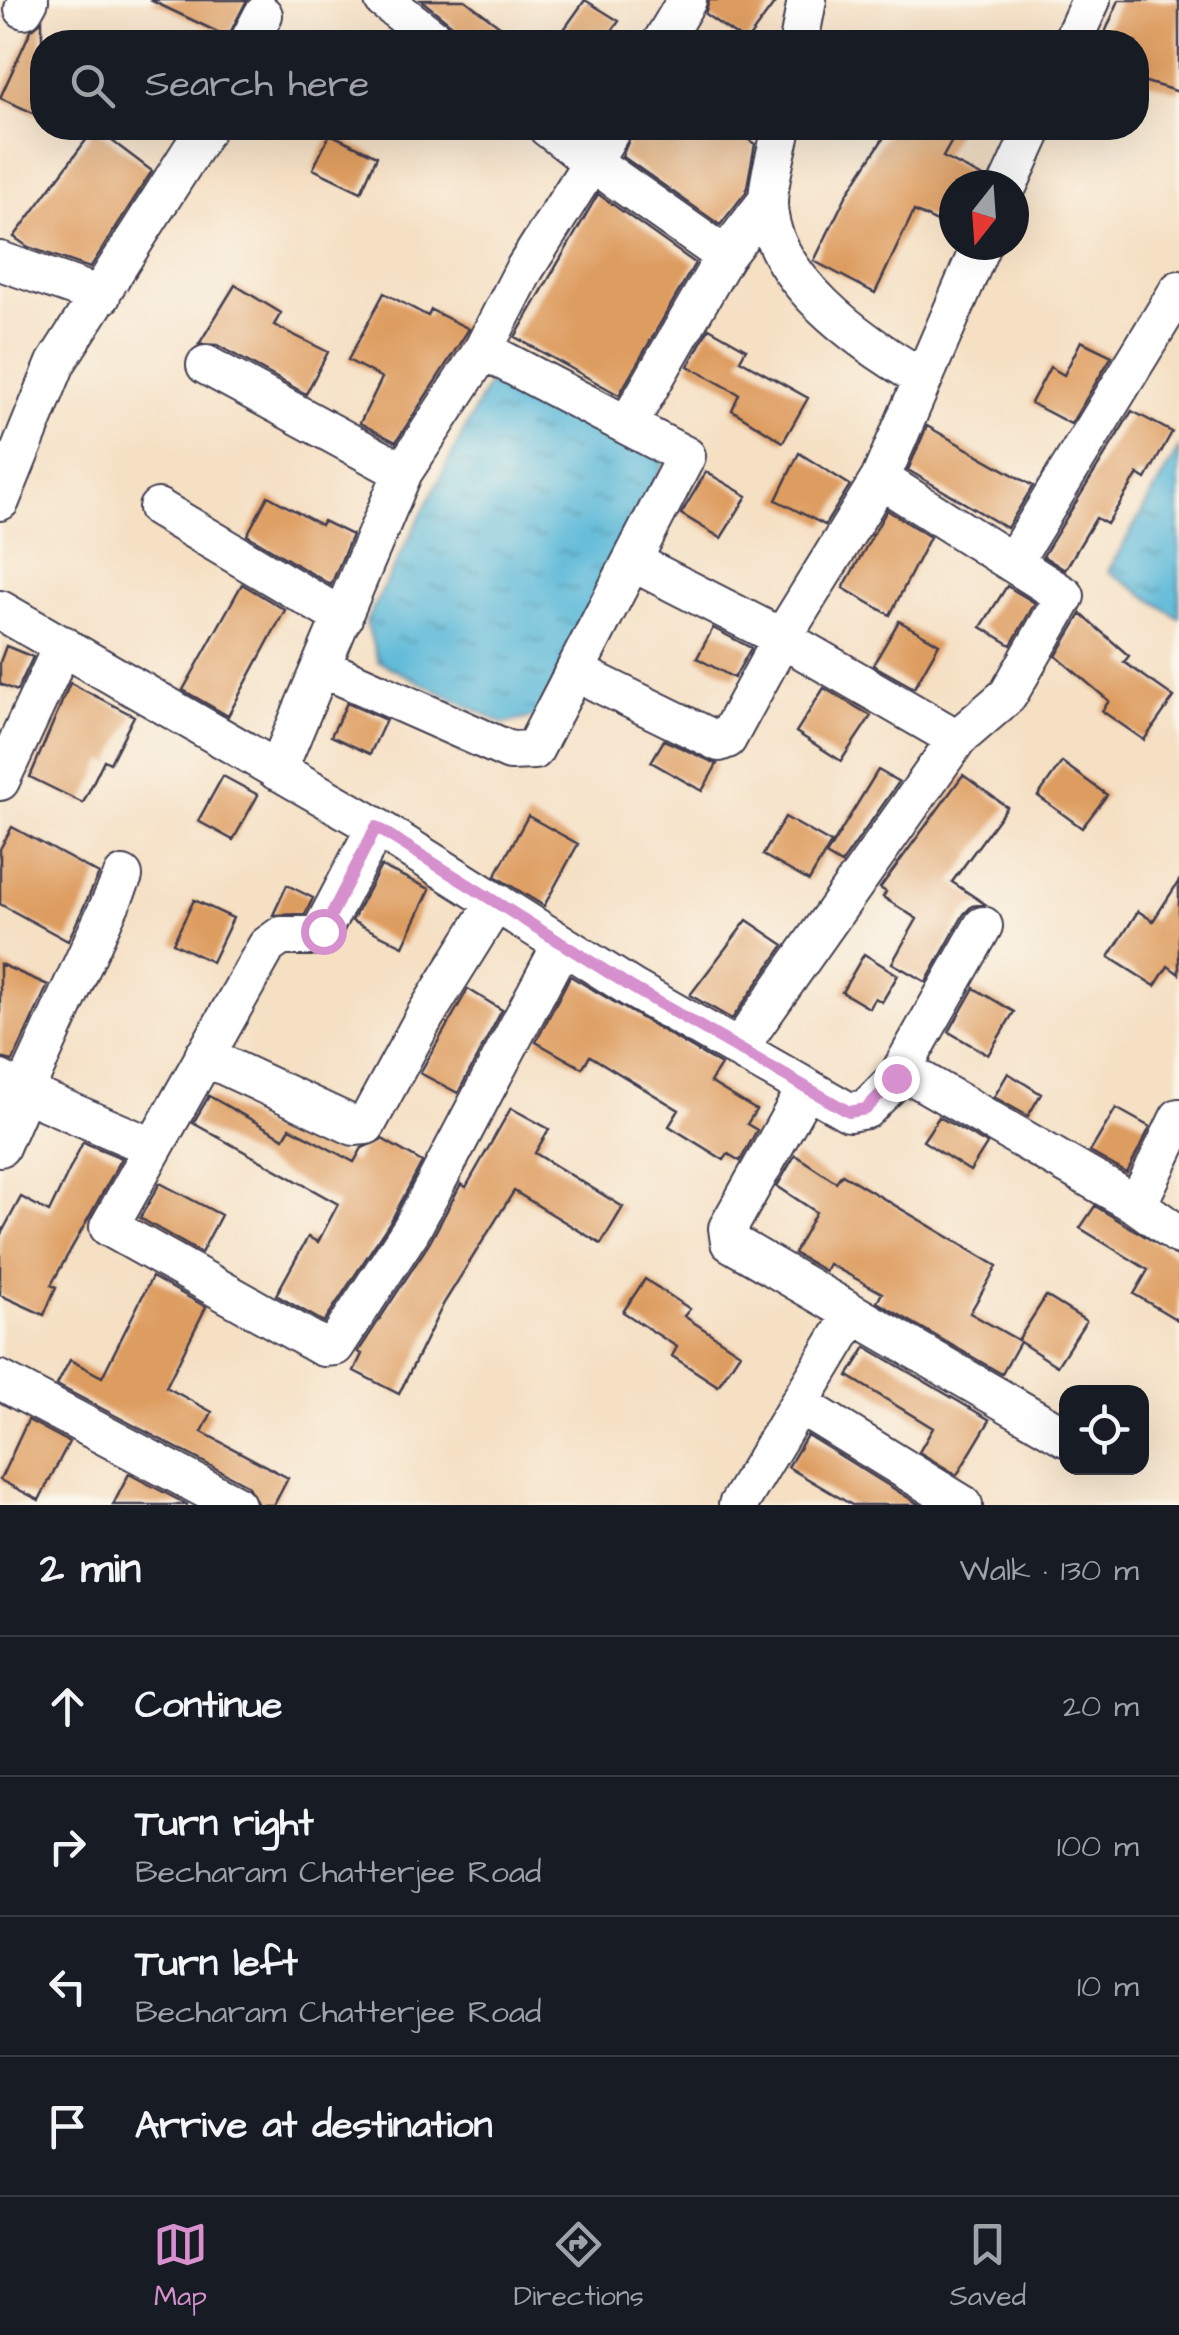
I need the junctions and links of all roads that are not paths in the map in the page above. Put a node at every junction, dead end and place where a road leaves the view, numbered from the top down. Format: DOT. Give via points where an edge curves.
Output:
graph roads {
  1 [pos="384,0"];
  2 [pos="687,0"];
  3 [pos="807,0"];
  4 [pos="1091,0"];
  5 [pos="423,30"];
  6 [pos="669,30"];
  7 [pos="801,30"];
  8 [pos="1077,30"];
  9 [pos="198,140"];
  10 [pos="564,140"];
  11 [pos="605,140"];
  12 [pos="780,140"];
  13 [pos="1029,140"];
  14 [pos="592,162"];
  15 [pos="1015,170"];
  16 [pos="768,200"];
  17 [pos="726,256"];
  18 [pos="974,260"];
  19 [pos="0,262"];
  20 [pos="1179,290"];
  21 [pos="100,296"];
  22 [pos="483,350"];
  23 [pos="206,364"];
  24 [pos="922,378"];
  25 [pos="628,424"];
  26 [pos="402,472"];
  27 [pos="880,479"];
  28 [pos="0,501"];
  29 [pos="158,508"];
  30 [pos="1014,560"];
  31 [pos="632,562"];
  32 [pos="0,610"];
  33 [pos="344,618"];
  34 [pos="782,638"];
  35 [pos="63,645"];
  36 [pos="323,668"];
  37 [pos="576,672"];
  38 [pos="957,738"];
  39 [pos="277,771"];
  40 [pos="0,782"];
  41 [pos="376,827"];
  42 [pos="123,876"];
  43 [pos="496,902"];
  44 [pos="983,926"];
  45 [pos="562,944"];
  46 [pos="738,1049"];
  47 [pos="204,1056"];
  48 [pos="896,1078"];
  49 [pos="12,1086"];
  50 [pos="806,1089"];
  51 [pos="1179,1118"];
  52 [pos="152,1147"];
  53 [pos="0,1148"];
  54 [pos="1137,1205"];
  55 [pos="1179,1235"];
  56 [pos="853,1314"];
  57 [pos="0,1380"];
  58 [pos="800,1404"];
  59 [pos="1059,1433"];
  60 [pos="236,1505"];
  61 [pos="738,1505"];
  62 [pos="963,1505"];
  1 -- 5 [label="street"];
  2 -- 6 [label="street"];
  3 -- 7 [label="street"];
  4 -- 8 [label="street"];
  9 -- 21 [label="street"];
  10 -- 14 [label="street"];
  11 -- 14 [label="street"];
  12 -- 16 [label="street"];
  13 -- 15 [label="street"];
  14 -- 17 [label="street"];
  14 -- 22 [label="street"];
  16 -- 17 [label="street"];
  16 -- 24 [label="street" via="779,256 802,285 882,355"];
  17 -- 25 [label="street"];
  18 -- 24 [label="street"];
  19 -- 21 [label="street"];
  20 -- 30 [label="street"];
  21 -- 28 [label="street" via="56,363"];
  22 -- 25 [label="street"];
  22 -- 26 [label="street"];
  23 -- 26 [label="street"];
  24 -- 27 [label="street"];
  25 -- 31 [label="street" via="686,456"];
  26 -- 33 [label="street"];
  27 -- 30 [label="street"];
  27 -- 34 [label="street"];
  29 -- 33 [label="street"];
  30 -- 38 [label="street" via="1065,596 1008,695"];
  31 -- 34 [label="street"];
  31 -- 37 [label="street"];
  32 -- 35 [label="street"];
  33 -- 36 [label="street"];
  34 -- 37 [label="street" via="723,741"];
  34 -- 38 [label="street"];
  35 -- 39 [label="street"];
  35 -- 40 [label="street"];
  36 -- 37 [label="street" via="524,752 540,744"];
  36 -- 39 [label="street"];
  38 -- 46 [label="street"];
  39 -- 41 [label="street"];
  41 -- 43 [label="street"];
  41 -- 47 [label="street" via="323,931 315,938 281,936 267,946"];
  42 -- 49 [label="street"];
  43 -- 45 [label="street"];
  43 -- 47 [label="street" via="366,1126"];
  44 -- 48 [label="street"];
  45 -- 46 [label="street"];
  45 -- 52 [label="street" via="411,1230 335,1346 323,1347 109,1228"];
  46 -- 50 [label="street"];
  47 -- 52 [label="street"];
  48 -- 50 [label="street" via="860,1112"];
  48 -- 54 [label="street" via="915,1076"];
  49 -- 52 [label="street"];
  49 -- 53 [label="street"];
  50 -- 56 [label="street" via="727,1235 735,1247"];
  51 -- 54 [label="street"];
  54 -- 55 [label="street"];
  56 -- 58 [label="street"];
  56 -- 59 [label="street"];
  57 -- 60 [label="street"];
  58 -- 61 [label="street"];
  58 -- 62 [label="street"];
}
